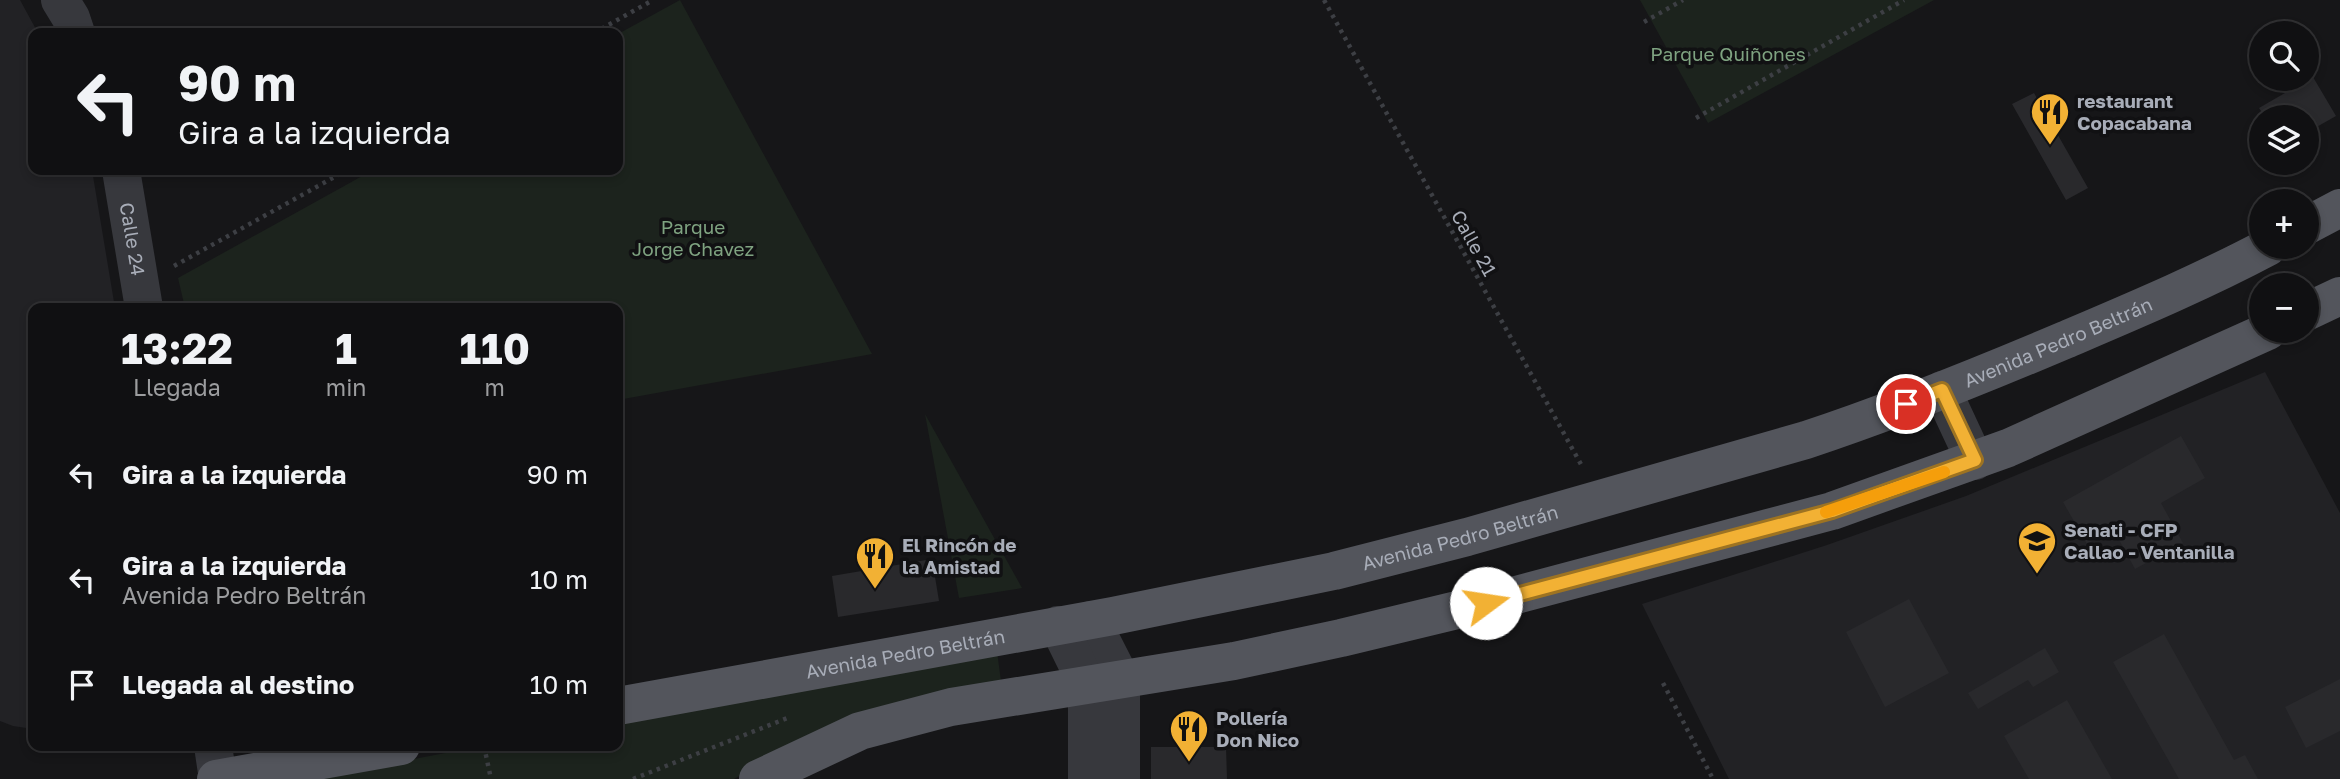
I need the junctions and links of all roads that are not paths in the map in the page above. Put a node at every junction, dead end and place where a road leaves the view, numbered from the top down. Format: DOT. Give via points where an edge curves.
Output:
graph roads {
  1 [pos="60,0"];
  2 [pos="74,28"];
  3 [pos="122,175"];
  4 [pos="2340,208"];
  5 [pos="2319,219"];
  6 [pos="2249,257"];
  7 [pos="142,296"];
  8 [pos="2340,296"];
  9 [pos="2319,306"];
  10 [pos="2249,340"];
  11 [pos="1942,390"];
  12 [pos="1975,460"];
  13 [pos="1074,622"];
  14 [pos="1104,682"];
  15 [pos="623,705"];
  16 [pos="214,751"];
  17 [pos="373,751"];
  18 [pos="217,779"];
  19 [pos="758,779"];
  20 [pos="1087,779"];
  21 [pos="1121,779"];
  1 -- 2 [label="street"];
  3 -- 7 [label="street, Calle 24"];
  4 -- 5 [label="main road"];
  6 -- 11 [label="main road, Avenida Pedro Beltrán"];
  8 -- 9 [label="main road"];
  10 -- 12 [label="main road"];
  11 -- 12 [label="street"];
  11 -- 13 [label="main road, Avenida Pedro Beltrán" via="1806,440 1467,537 1334,571"];
  12 -- 14 [label="main road" via="1832,511 1486,603 1234,661"];
  13 -- 14 [label="street"];
  13 -- 15 [label="main road, Avenida Pedro Beltrán"];
  14 -- 19 [label="main road" via="951,707 860,731"];
  14 -- 20 [label="street"];
  14 -- 21 [label="street"];
  16 -- 18 [label="street"];
  17 -- 18 [label="main road"];
}
